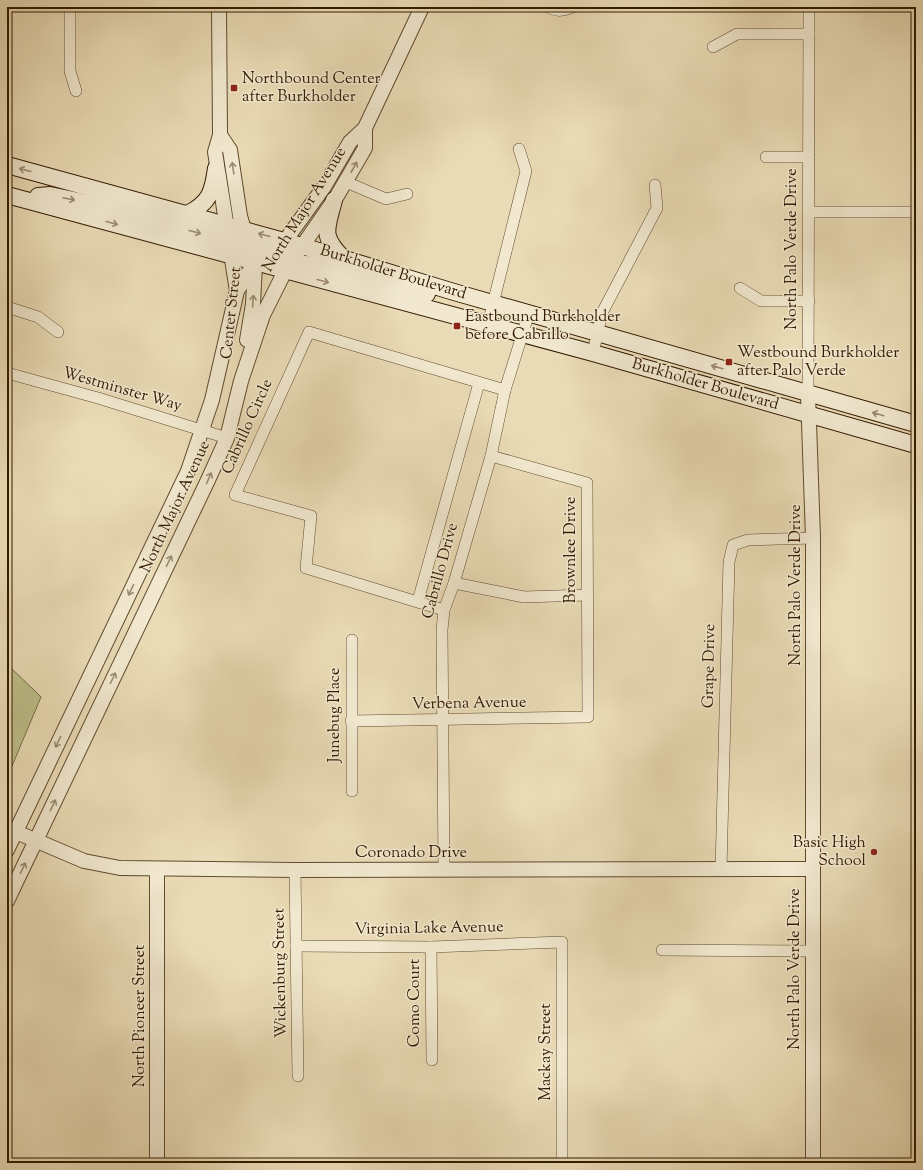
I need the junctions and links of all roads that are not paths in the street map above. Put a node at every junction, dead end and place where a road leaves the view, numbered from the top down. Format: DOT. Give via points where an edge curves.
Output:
graph roads {
  1 [pos="70,7"];
  2 [pos="219,7"];
  3 [pos="422,7"];
  4 [pos="548,7"];
  5 [pos="573,7"];
  6 [pos="809,7"];
  7 [pos="809,34"];
  8 [pos="713,46"];
  9 [pos="76,90"];
  10 [pos="365,128"];
  11 [pos="220,135"];
  12 [pos="519,149"];
  13 [pos="766,157"];
  14 [pos="809,157"];
  15 [pos="7,165"];
  16 [pos="216,168"];
  17 [pos="346,182"];
  18 [pos="655,184"];
  19 [pos="408,194"];
  20 [pos="12,196"];
  21 [pos="334,200"];
  22 [pos="809,212"];
  23 [pos="916,212"];
  24 [pos="187,214"];
  25 [pos="226,232"];
  26 [pos="246,237"];
  27 [pos="279,245"];
  28 [pos="302,246"];
  29 [pos="232,257"];
  30 [pos="343,258"];
  31 [pos="255,262"];
  32 [pos="288,267"];
  33 [pos="740,288"];
  34 [pos="237,291"];
  35 [pos="454,292"];
  36 [pos="809,301"];
  37 [pos="494,303"];
  38 [pos="7,307"];
  39 [pos="529,313"];
  40 [pos="488,324"];
  41 [pos="58,332"];
  42 [pos="598,332"];
  43 [pos="524,334"];
  44 [pos="593,353"];
  45 [pos="7,373"];
  46 [pos="241,381"];
  47 [pos="479,383"];
  48 [pos="506,390"];
  49 [pos="808,394"];
  50 [pos="810,415"];
  51 [pos="916,424"];
  52 [pos="203,430"];
  53 [pos="226,438"];
  54 [pos="916,446"];
  55 [pos="490,456"];
  56 [pos="813,538"];
  57 [pos="454,584"];
  58 [pos="587,595"];
  59 [pos="418,601"];
  60 [pos="444,610"];
  61 [pos="352,640"];
  62 [pos="75,706"];
  63 [pos="588,717"];
  64 [pos="93,719"];
  65 [pos="351,721"];
  66 [pos="442,721"];
  67 [pos="352,791"];
  68 [pos="16,832"];
  69 [pos="36,841"];
  70 [pos="7,850"];
  71 [pos="157,869"];
  72 [pos="721,869"];
  73 [pos="812,869"];
  74 [pos="295,870"];
  75 [pos="444,870"];
  76 [pos="7,901"];
  77 [pos="562,942"];
  78 [pos="296,946"];
  79 [pos="431,947"];
  80 [pos="662,950"];
  81 [pos="812,951"];
  82 [pos="432,1060"];
  83 [pos="298,1076"];
  84 [pos="157,1163"];
  85 [pos="562,1163"];
  86 [pos="813,1163"];
  1 -- 9 [label="street" via="70,71"];
  2 -- 11 [label="street, Center Street"];
  3 -- 10 [label="street, North Major Avenue"];
  4 -- 5 [label="street" via="563,11"];
  6 -- 7 [label="street, North Palo Verde Drive"];
  7 -- 8 [label="street" via="737,34"];
  7 -- 14 [label="street, North Palo Verde Drive"];
  17 -- 10 [label="street, North Major Avenue, one-way" via="365,148"];
  10 -- 27 [label="street, North Major Avenue" via="350,142 324,187"];
  11 -- 16 [label="street, Center Street" via="214,152"];
  26 -- 11 [label="street, Center Street, one-way" via="240,216 230,150"];
  12 -- 37 [label="street" via="526,171"];
  13 -- 14 [label="street"];
  14 -- 22 [label="street, North Palo Verde Drive"];
  24 -- 15 [label="main road, one-way"];
  16 -- 24 [label="main road" via="214,187 208,198 198,209"];
  16 -- 25 [label="street, Center Street"];
  17 -- 19 [label="street" via="386,200"];
  17 -- 21 [label="street, North Major Avenue"];
  18 -- 42 [label="street" via="657,208 602,313"];
  20 -- 25 [label="main road, one-way" via="50,195"];
  20 -- 29 [label="main road, one-way"];
  21 -- 28 [label="street, North Major Avenue"];
  21 -- 30 [label="main road" via="327,235 330,245"];
  22 -- 23 [label="street"];
  22 -- 36 [label="street, North Palo Verde Drive"];
  24 -- 25 [label="main road"];
  25 -- 26 [label="main road"];
  25 -- 29 [label="street, Center Street"];
  26 -- 27 [label="main road"];
  26 -- 31 [label="street, Center Street"];
  27 -- 28 [label="main road"];
  27 -- 31 [label="street, North Major Avenue"];
  28 -- 30 [label="main road, Burkholder Boulevard"];
  28 -- 32 [label="street, North Major Avenue"];
  29 -- 31 [label="main road"];
  29 -- 34 [label="street, Center Street"];
  30 -- 35 [label="main road, Burkholder Boulevard"];
  31 -- 32 [label="main road"];
  31 -- 34 [label="street, North Major Avenue"];
  46 -- 31 [label="street, Center Street, one-way" via="253,304"];
  32 -- 35 [label="main road" via="320,265 424,294"];
  32 -- 40 [label="main road, Burkholder Boulevard, one-way"];
  32 -- 46 [label="street, North Major Avenue" via="263,315"];
  33 -- 36 [label="street" via="761,301"];
  34 -- 52 [label="street, North Major Avenue"];
  35 -- 37 [label="main road, Burkholder Boulevard"];
  36 -- 49 [label="street, North Palo Verde Drive"];
  37 -- 39 [label="main road, Burkholder Boulevard"];
  37 -- 40 [label="street"];
  38 -- 41 [label="street" via="38,317"];
  39 -- 42 [label="main road, Burkholder Boulevard"];
  39 -- 43 [label="street, Cabrillo Drive"];
  40 -- 43 [label="main road, Burkholder Boulevard"];
  42 -- 44 [label="street"];
  49 -- 42 [label="main road, Burkholder Boulevard, one-way"];
  43 -- 44 [label="main road, Burkholder Boulevard"];
  43 -- 48 [label="street, Cabrillo Drive"];
  44 -- 50 [label="main road, Burkholder Boulevard"];
  45 -- 52 [label="street, Westminster Way"];
  46 -- 53 [label="street, North Major Avenue"];
  47 -- 48 [label="street, Cabrillo Circle"];
  47 -- 59 [label="street"];
  47 -- 59 [label="street, Cabrillo Circle" via="309,332 235,495 311,516 306,568"];
  48 -- 55 [label="street, Cabrillo Drive"];
  49 -- 50 [label="street, North Palo Verde Drive"];
  51 -- 49 [label="main road, Burkholder Boulevard, one-way"];
  50 -- 54 [label="main road, Burkholder Boulevard"];
  50 -- 56 [label="street, North Palo Verde Drive"];
  52 -- 53 [label="street, Westminster Way"];
  52 -- 62 [label="street, North Major Avenue, one-way" via="188,471"];
  64 -- 53 [label="street, North Major Avenue, one-way"];
  55 -- 57 [label="street, Cabrillo Drive"];
  55 -- 58 [label="street, Brownlee Drive" via="587,483"];
  56 -- 72 [label="street, Grape Drive" via="748,540 734,545 730,557"];
  56 -- 73 [label="street, North Palo Verde Drive"];
  57 -- 58 [label="street" via="524,597"];
  57 -- 60 [label="street, Cabrillo Drive"];
  58 -- 63 [label="street, Brownlee Drive"];
  59 -- 60 [label="street, Cabrillo Circle"];
  60 -- 66 [label="street, Cabrillo Drive"];
  61 -- 65 [label="street, Junebug Place"];
  62 -- 64 [label="street"];
  62 -- 68 [label="street, North Major Avenue, one-way"];
  63 -- 66 [label="street, Verbena Avenue"];
  69 -- 64 [label="street, North Major Avenue, one-way"];
  65 -- 66 [label="street, Verbena Avenue"];
  65 -- 67 [label="street, Junebug Place"];
  66 -- 75 [label="street, Cabrillo Drive"];
  68 -- 69 [label="street, Coronado Drive"];
  68 -- 70 [label="street, North Major Avenue"];
  69 -- 71 [label="street, Coronado Drive" via="84,861 120,868"];
  76 -- 69 [label="street, North Major Avenue, one-way"];
  71 -- 74 [label="street, Coronado Drive"];
  71 -- 84 [label="street, North Pioneer Street"];
  72 -- 73 [label="street, Coronado Drive"];
  72 -- 75 [label="street, Coronado Drive"];
  73 -- 81 [label="street, North Palo Verde Drive"];
  74 -- 75 [label="street, Coronado Drive"];
  74 -- 78 [label="street, Wickenburg Street"];
  77 -- 79 [label="street, Virginia Lake Avenue"];
  77 -- 85 [label="street, Mackay Street"];
  78 -- 79 [label="street, Virginia Lake Avenue"];
  78 -- 83 [label="street, Wickenburg Street"];
  79 -- 82 [label="street, Como Court"];
  80 -- 81 [label="street"];
  81 -- 86 [label="street, North Palo Verde Drive"];
}
